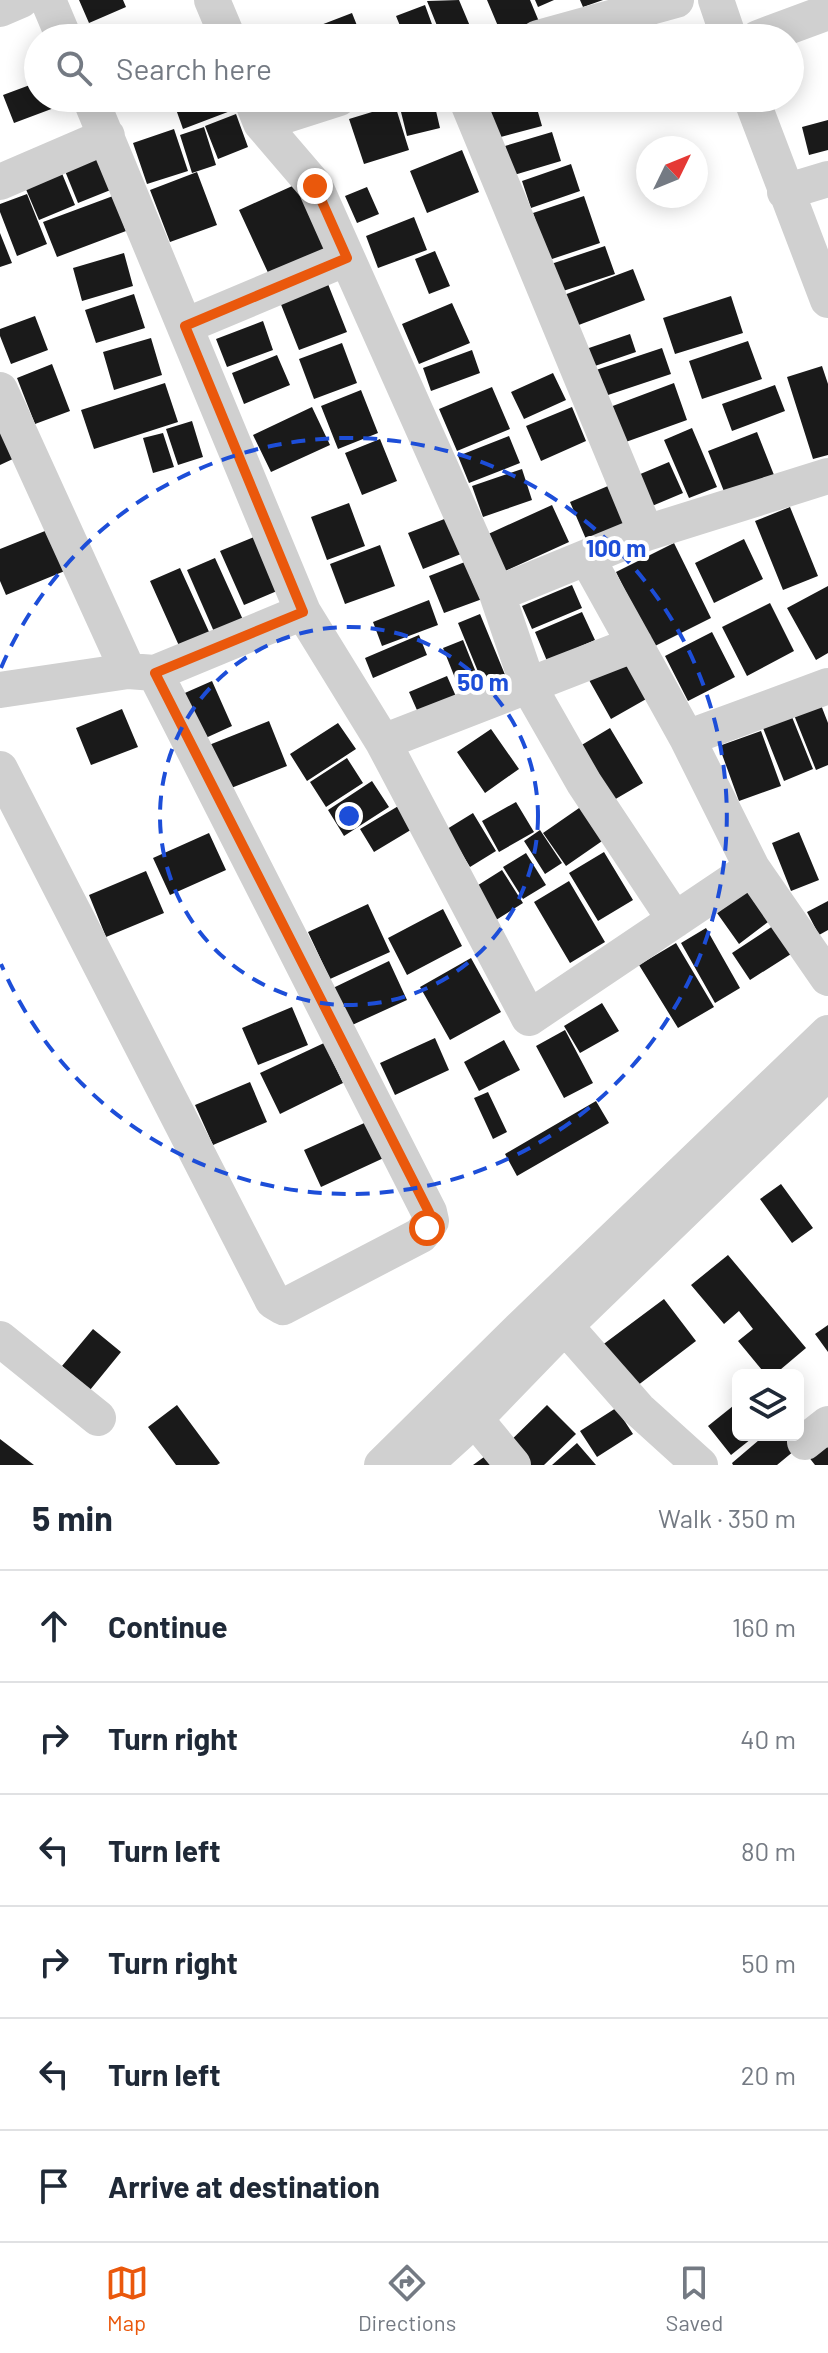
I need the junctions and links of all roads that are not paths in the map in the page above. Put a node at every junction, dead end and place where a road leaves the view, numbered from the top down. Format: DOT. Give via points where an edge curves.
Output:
graph roads {
  1 [pos="21,0"];
  2 [pos="48,0"];
  3 [pos="212,0"];
  4 [pos="676,0"];
  5 [pos="716,0"];
  6 [pos="0,9"];
  7 [pos="828,12"];
  8 [pos="58,24"];
  9 [pos="222,24"];
  10 [pos="589,24"];
  11 [pos="724,24"];
  12 [pos="796,24"];
  13 [pos="96,112"];
  14 [pos="258,112"];
  15 [pos="472,112"];
  16 [pos="756,112"];
  17 [pos="107,136"];
  18 [pos="828,179"];
  19 [pos="0,182"];
  20 [pos="785,192"];
  21 [pos="347,258"];
  22 [pos="828,300"];
  23 [pos="185,326"];
  24 [pos="0,390"];
  25 [pos="828,476"];
  26 [pos="646,533"];
  27 [pos="587,558"];
  28 [pos="497,594"];
  29 [pos="303,612"];
  30 [pos="635,644"];
  31 [pos="141,672"];
  32 [pos="528,685"];
  33 [pos="828,686"];
  34 [pos="0,690"];
  35 [pos="687,738"];
  36 [pos="383,742"];
  37 [pos="0,769"];
  38 [pos="752,868"];
  39 [pos="675,920"];
  40 [pos="828,978"];
  41 [pos="828,1033"];
  42 [pos="828,1072"];
  43 [pos="565,1326"];
  44 [pos="0,1339"];
  45 [pos="98,1418"];
  46 [pos="475,1419"];
  47 [pos="382,1465"];
  48 [pos="424,1465"];
  49 [pos="513,1465"];
  50 [pos="700,1465"];
  1 -- 6 [label="street"];
  2 -- 8 [label="street"];
  3 -- 9 [label="street"];
  4 -- 10 [label="street"];
  5 -- 11 [label="street"];
  7 -- 12 [label="street"];
  13 -- 17 [label="street"];
  14 -- 21 [label="street" via="315,186"];
  15 -- 26 [label="street"];
  16 -- 20 [label="street"];
  17 -- 19 [label="street"];
  17 -- 23 [label="street"];
  18 -- 20 [label="street"];
  20 -- 22 [label="street"];
  21 -- 23 [label="street"];
  21 -- 28 [label="street"];
  23 -- 29 [label="street"];
  24 -- 31 [label="street"];
  25 -- 26 [label="street"];
  26 -- 27 [label="street"];
  27 -- 28 [label="street"];
  27 -- 30 [label="street"];
  28 -- 32 [label="street"];
  29 -- 31 [label="street"];
  29 -- 36 [label="street"];
  30 -- 32 [label="street"];
  30 -- 35 [label="street"];
  31 -- 34 [label="street"];
  31 -- 37 [label="street" via="429,1212 431,1221 421,1235 283,1307 273,1301"];
  32 -- 36 [label="street"];
  32 -- 39 [label="street" via="584,783"];
  33 -- 35 [label="street"];
  35 -- 38 [label="street"];
  36 -- 39 [label="street" via="529,1018"];
  38 -- 39 [label="street"];
  38 -- 40 [label="street"];
  41 -- 47 [label="street"];
  42 -- 43 [label="street"];
  43 -- 46 [label="street"];
  43 -- 50 [label="street" via="638,1409"];
  44 -- 45 [label="street"];
  46 -- 48 [label="street"];
  46 -- 49 [label="street"];
}
